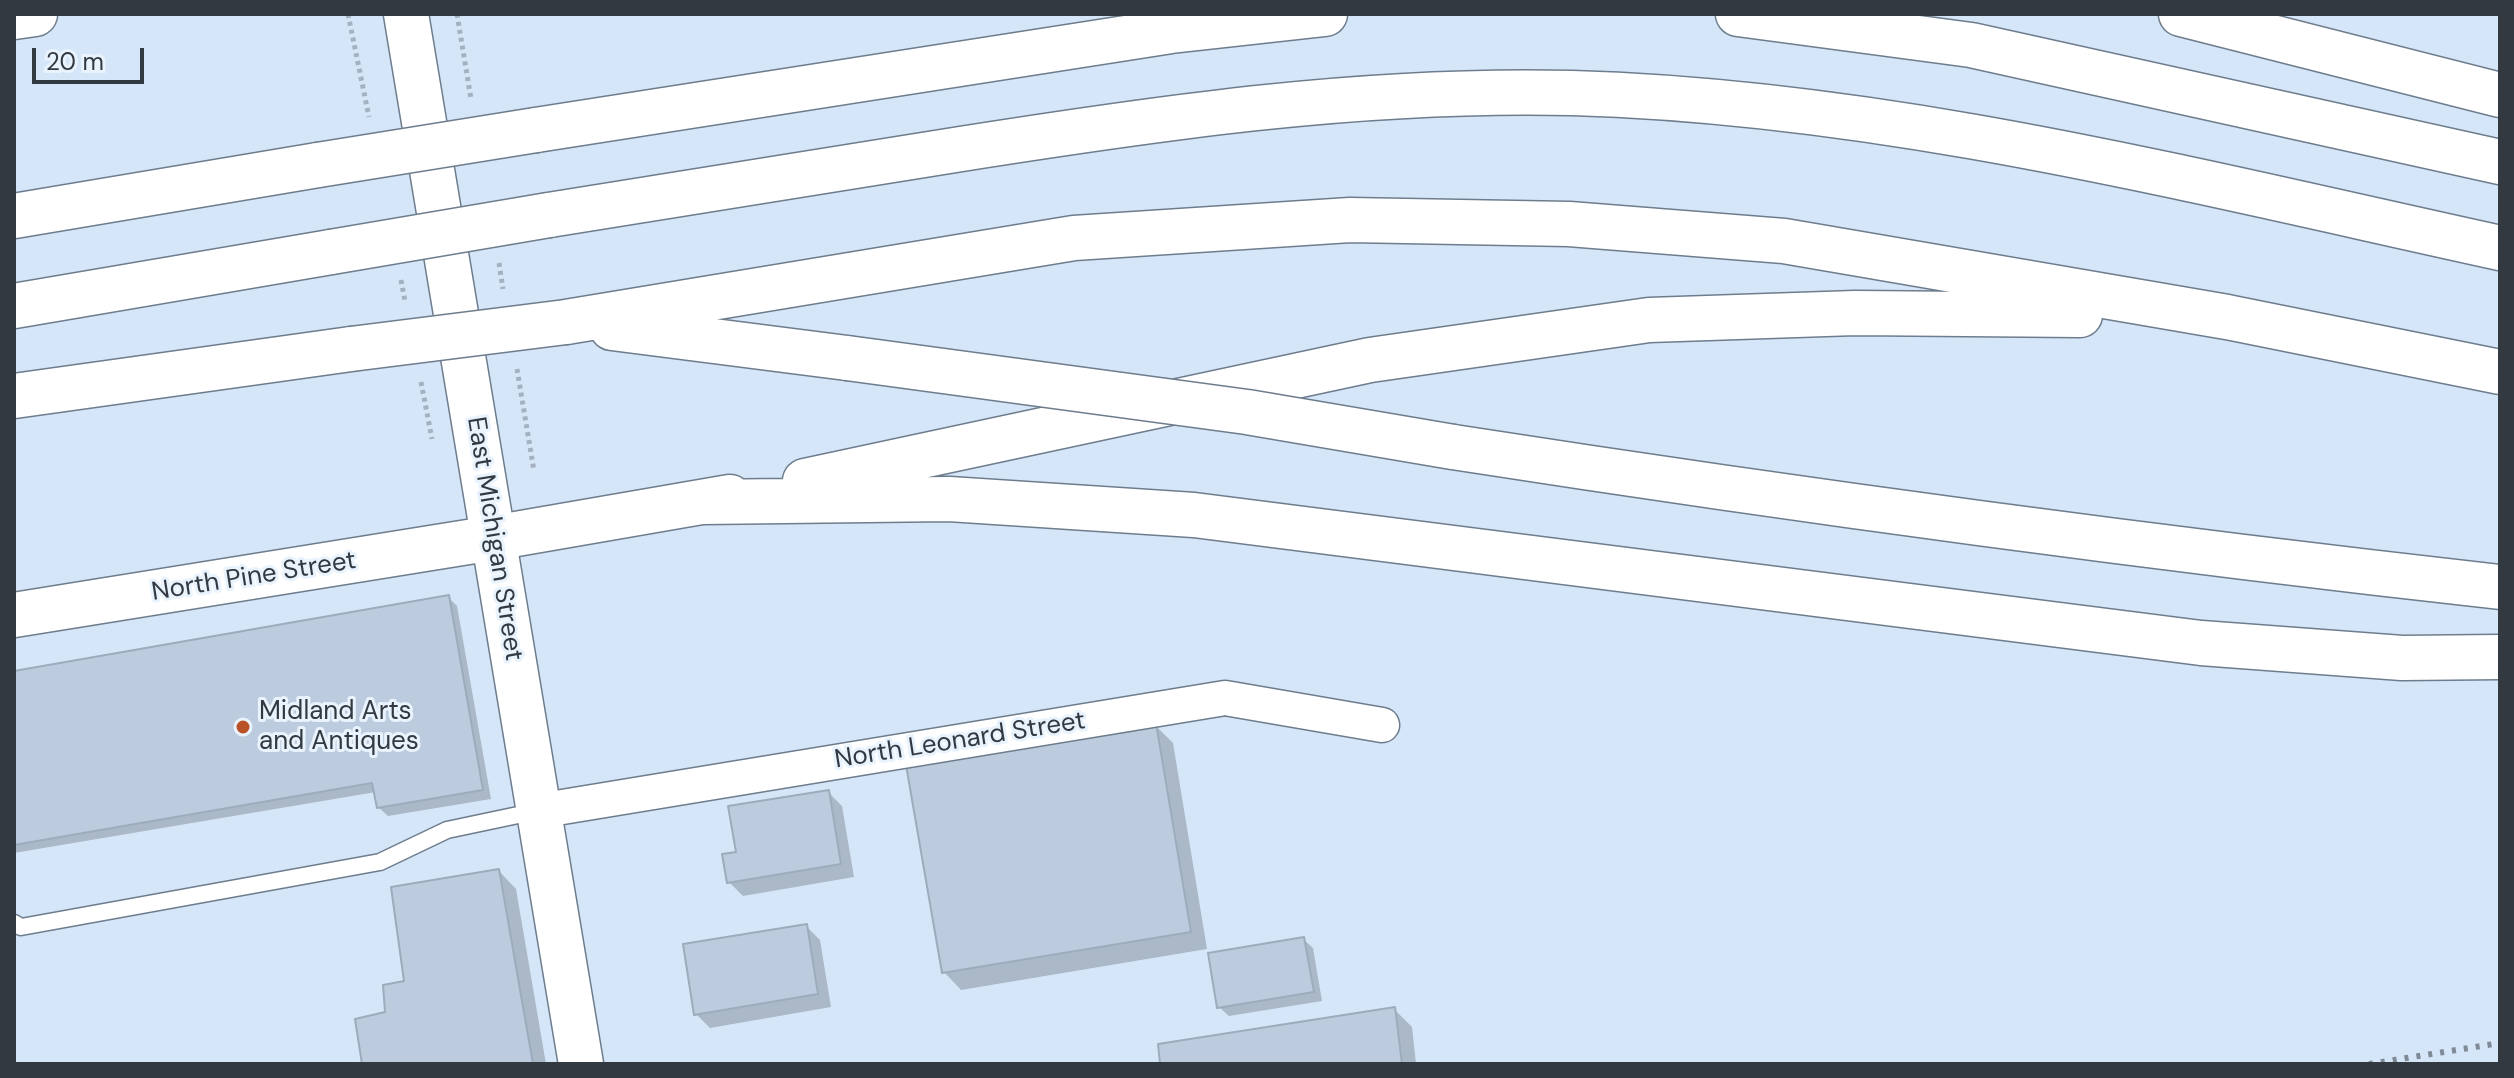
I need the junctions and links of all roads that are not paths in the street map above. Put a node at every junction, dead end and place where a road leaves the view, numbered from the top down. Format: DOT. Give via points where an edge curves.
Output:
graph roads {
  1 [pos="35,14"];
  2 [pos="406,14"];
  3 [pos="1325,14"];
  4 [pos="1738,14"];
  5 [pos="2181,14"];
  6 [pos="14,17"];
  7 [pos="2500,95"];
  8 [pos="2500,162"];
  9 [pos="14,216"];
  10 [pos="2500,248"];
  11 [pos="14,306"];
  12 [pos="2227,317"];
  13 [pos="566,322"];
  14 [pos="2500,372"];
  15 [pos="14,396"];
  16 [pos="702,502"];
  17 [pos="493,538"];
  18 [pos="2500,587"];
  19 [pos="14,615"];
  20 [pos="2500,657"];
  21 [pos="1382,725"];
  22 [pos="538,811"];
  23 [pos="14,923"];
  24 [pos="581,1064"];
  1 -- 6 [label="main road"];
  2 -- 17 [label="main road, East Michigan Street"];
  3 -- 9 [label="main road, bridge" via="1171,31"];
  4 -- 8 [label="main road" via="1971,45"];
  5 -- 7 [label="main road"];
  10 -- 11 [label="main road, bridge" via="1941,129 1725,101 1569,93 1396,96 1261,105 1093,128"];
  12 -- 13 [label="main road" via="1784,241 1569,224 1350,220 1074,238"];
  12 -- 14 [label="main road"];
  12 -- 16 [label="main road" via="1855,313 1649,320 1370,360"];
  13 -- 15 [label="main road, bridge"];
  13 -- 18 [label="main road, bridge" via="1247,412 1453,447 2167,550"];
  16 -- 17 [label="main road, North Pine Street"];
  16 -- 20 [label="main road" via="949,499 1194,515 2201,643 2402,658"];
  17 -- 19 [label="main road, North Pine Street"];
  17 -- 22 [label="main road, East Michigan Street"];
  21 -- 22 [label="street, North Leonard Street" via="1225,698"];
  22 -- 23 [label="lane" via="447,830 380,862 21,927"];
  22 -- 24 [label="main road, East Michigan Street"];
}
